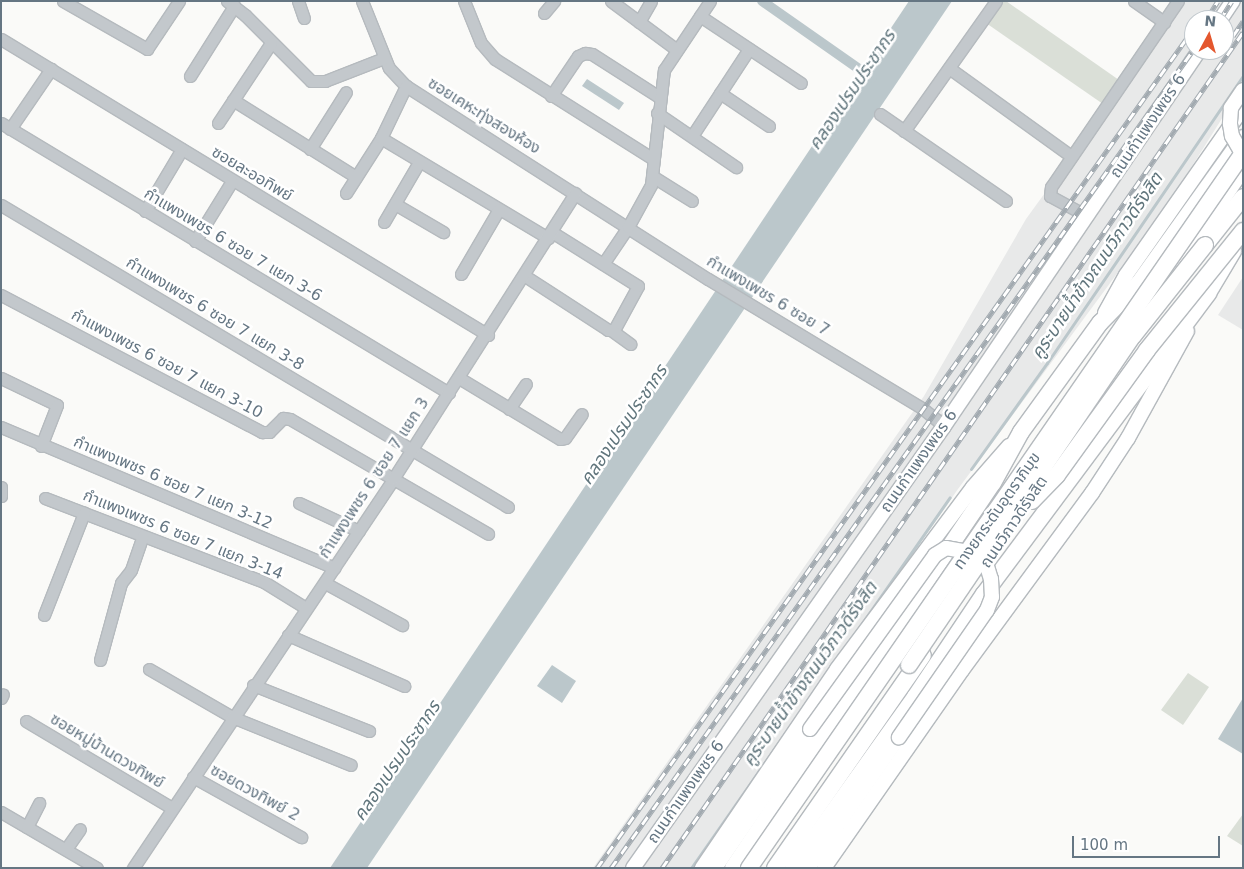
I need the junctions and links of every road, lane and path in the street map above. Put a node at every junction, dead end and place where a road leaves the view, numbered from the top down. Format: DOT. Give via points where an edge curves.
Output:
graph roads {
  1 [pos="179,1"];
  2 [pos="298,1"];
  3 [pos="464,1"];
  4 [pos="554,1"];
  5 [pos="611,1"];
  6 [pos="652,1"];
  7 [pos="710,1"];
  8 [pos="996,1"];
  9 [pos="1134,1"];
  10 [pos="1178,1"];
  11 [pos="67,2"];
  12 [pos="366,2"];
  13 [pos="230,4"];
  14 [pos="544,13"];
  15 [pos="700,16"];
  16 [pos="304,18"];
  17 [pos="639,22"];
  18 [pos="1164,22"];
  19 [pos="1,39"];
  20 [pos="271,43"];
  21 [pos="749,49"];
  22 [pos="677,50"];
  23 [pos="384,58"];
  24 [pos="1193,60"];
  25 [pos="949,68"];
  26 [pos="51,69"];
  27 [pos="190,76"];
  28 [pos="801,83"];
  29 [pos="406,86"];
  30 [pos="1243,90"];
  31 [pos="346,92"];
  32 [pos="720,93"];
  33 [pos="551,96"];
  34 [pos="659,97"];
  35 [pos="233,100"];
  36 [pos="1243,108"];
  37 [pos="657,113"];
  38 [pos="880,114"];
  39 [pos="218,123"];
  40 [pos="6,126"];
  41 [pos="769,126"];
  42 [pos="904,131"];
  43 [pos="692,136"];
  44 [pos="381,138"];
  45 [pos="1243,138"];
  46 [pos="182,149"];
  47 [pos="310,149"];
  48 [pos="1243,154"];
  49 [pos="1070,156"];
  50 [pos="653,159"];
  51 [pos="420,162"];
  52 [pos="736,167"];
  53 [pos="1243,168"];
  54 [pos="652,176"];
  55 [pos="356,177"];
  56 [pos="232,181"];
  57 [pos="346,193"];
  58 [pos="575,193"];
  59 [pos="1243,197"];
  60 [pos="692,201"];
  61 [pos="1006,201"];
  62 [pos="395,204"];
  63 [pos="1,205"];
  64 [pos="499,209"];
  65 [pos="145,211"];
  66 [pos="1087,216"];
  67 [pos="384,222"];
  68 [pos="628,227"];
  69 [pos="443,232"];
  70 [pos="1243,233"];
  71 [pos="550,235"];
  72 [pos="195,241"];
  73 [pos="1243,250"];
  74 [pos="603,264"];
  75 [pos="461,274"];
  76 [pos="525,276"];
  77 [pos="1,295"];
  78 [pos="1100,323"];
  79 [pos="611,330"];
  80 [pos="488,335"];
  81 [pos="630,344"];
  82 [pos="1,378"];
  83 [pos="458,378"];
  84 [pos="526,384"];
  85 [pos="449,393"];
  86 [pos="510,409"];
  87 [pos="582,414"];
  88 [pos="944,426"];
  89 [pos="1,427"];
  90 [pos="1021,432"];
  91 [pos="41,446"];
  92 [pos="413,449"];
  93 [pos="393,479"];
  94 [pos="1,487"];
  95 [pos="1,496"];
  96 [pos="45,498"];
  97 [pos="299,502"];
  98 [pos="508,507"];
  99 [pos="84,513"];
  100 [pos="359,530"];
  101 [pos="488,534"];
  102 [pos="1000,535"];
  103 [pos="144,536"];
  104 [pos="334,568"];
  105 [pos="325,583"];
  106 [pos="306,608"];
  107 [pos="44,615"];
  108 [pos="402,625"];
  109 [pos="288,635"];
  110 [pos="100,660"];
  111 [pos="149,669"];
  112 [pos="908,676"];
  113 [pos="253,685"];
  114 [pos="404,686"];
  115 [pos="232,717"];
  116 [pos="26,721"];
  117 [pos="369,731"];
  118 [pos="351,765"];
  119 [pos="862,771"];
  120 [pos="193,777"];
  121 [pos="39,802"];
  122 [pos="172,808"];
  123 [pos="1,812"];
  124 [pos="27,827"];
  125 [pos="80,829"];
  126 [pos="302,837"];
  127 [pos="66,849"];
  128 [pos="97,868"];
  129 [pos="133,868"];
  130 [pos="633,868"];
  131 [pos="702,868"];
  132 [pos="715,868"];
  133 [pos="733,868"];
  134 [pos="749,868"];
  135 [pos="768,868"];
  136 [pos="775,868"];
  137 [pos="793,868"];
  138 [pos="808,868"];
  139 [pos="824,868"];
  1 -- 11 [label="street" via="147,49"];
  2 -- 16 [label="street"];
  3 -- 33 [label="street" via="487,52"];
  4 -- 14 [label="street"];
  5 -- 17 [label="street"];
  6 -- 17 [label="street"];
  7 -- 15 [label="street"];
  8 -- 25 [label="street"];
  9 -- 18 [label="street"];
  10 -- 18 [label="street"];
  12 -- 23 [label="street"];
  13 -- 20 [label="street"];
  13 -- 27 [label="street"];
  15 -- 21 [label="street"];
  15 -- 22 [label="street"];
  17 -- 22 [label="street"];
  18 -- 49 [label="street"];
  19 -- 26 [label="street, ซอยละออทิพย์"];
  20 -- 23 [label="street" via="303,74 317,82"];
  20 -- 35 [label="street"];
  21 -- 28 [label="street"];
  21 -- 32 [label="street"];
  22 -- 34 [label="street" via="664,70"];
  23 -- 29 [label="street, ซอยเคหะทุ่งสองห้อง"];
  24 -- 66 [label="main road, ถนนกำแพงเพชร 6"];
  25 -- 42 [label="street"];
  25 -- 49 [label="street"];
  26 -- 40 [label="street"];
  26 -- 46 [label="street, ซอยละออทิพย์"];
  29 -- 44 [label="street"];
  29 -- 58 [label="street, ซอยเคหะทุ่งสองห้อง"];
  30 -- 48 [label="main road, bridge" via="1232,108 1230,124 1232,136"];
  31 -- 47 [label="street"];
  32 -- 41 [label="street"];
  32 -- 43 [label="street"];
  33 -- 34 [label="street" via="578,56 585,53 592,54"];
  33 -- 50 [label="street"];
  34 -- 37 [label="street"];
  35 -- 39 [label="street"];
  35 -- 47 [label="street"];
  36 -- 78 [label="main road" via="1126,275"];
  37 -- 43 [label="street"];
  37 -- 50 [label="street"];
  38 -- 42 [label="street"];
  40 -- 65 [label="street, กำแพงเพชร 6 ซอย 7 แยก 3-6"];
  42 -- 61 [label="street"];
  43 -- 52 [label="street"];
  44 -- 51 [label="street"];
  44 -- 55 [label="street"];
  45 -- 78 [label="highway" via="1139,283"];
  46 -- 56 [label="street, ซอยละออทิพย์"];
  46 -- 65 [label="street"];
  47 -- 55 [label="street"];
  48 -- 134 [label="highway, ทางยกระดับอุตราภิมุข, bridge"];
  49 -- 66 [label="street" via="1056,177 1050,196"];
  50 -- 54 [label="street"];
  51 -- 62 [label="street"];
  51 -- 64 [label="street"];
  53 -- 112 [label="highway, ถนนวิภาวดีรังสิต" via="1174,268 1032,497"];
  54 -- 60 [label="street"];
  54 -- 68 [label="street"];
  55 -- 57 [label="street"];
  56 -- 72 [label="street"];
  56 -- 80 [label="street, ซอยละออทิพย์"];
  58 -- 68 [label="street, กำแพงเพชร 6 ซอย 7"];
  58 -- 71 [label="street, กำแพงเพชร 6 ซอย 7 แยก 3"];
  59 -- 102 [label="highway, ทางยกระดับอุตราภิมุข, bridge" via="1133,336"];
  62 -- 67 [label="street"];
  62 -- 69 [label="street"];
  63 -- 92 [label="street, กำแพงเพชร 6 ซอย 7 แยก 3-8"];
  64 -- 71 [label="street"];
  64 -- 75 [label="street"];
  65 -- 72 [label="street, กำแพงเพชร 6 ซอย 7 แยก 3-6"];
  66 -- 88 [label="main road, ถนนกำแพงเพชร 6"];
  68 -- 74 [label="street"];
  68 -- 88 [label="street, กำแพงเพชร 6 ซอย 7" via="713,283 922,408"];
  70 -- 102 [label="highway, ทางยกระดับอุตราภิมุข, bridge" via="1147,350 1057,475"];
  70 -- 119 [label="highway" via="1208,293 984,594"];
  71 -- 74 [label="street"];
  71 -- 76 [label="street, กำแพงเพชร 6 ซอย 7 แยก 3"];
  72 -- 85 [label="street, กำแพงเพชร 6 ซอย 7 แยก 3-6"];
  73 -- 139 [label="main road" via="1184,336 1128,438 1092,493 962,670"];
  74 -- 79 [label="street" via="638,286"];
  76 -- 79 [label="street"];
  76 -- 80 [label="street, กำแพงเพชร 6 ซอย 7 แยก 3"];
  77 -- 93 [label="street, กำแพงเพชร 6 ซอย 7 แยก 3-10" via="262,432 269,432 286,417"];
  78 -- 90 [label="highway"];
  79 -- 81 [label="street"];
  80 -- 83 [label="street, กำแพงเพชร 6 ซอย 7 แยก 3"];
  82 -- 91 [label="street" via="57,405"];
  83 -- 85 [label="street, กำแพงเพชร 6 ซอย 7 แยก 3"];
  83 -- 86 [label="street"];
  84 -- 86 [label="street"];
  85 -- 92 [label="street, กำแพงเพชร 6 ซอย 7 แยก 3"];
  86 -- 87 [label="street" via="560,439 565,438"];
  88 -- 130 [label="main road, ถนนกำแพงเพชร 6"];
  89 -- 91 [label="street, กำแพงเพชร 6 ซอย 7 แยก 3-12"];
  90 -- 131 [label="main road" via="973,487 837,669"];
  90 -- 133 [label="highway" via="993,483"];
  91 -- 104 [label="street, กำแพงเพชร 6 ซอย 7 แยก 3-12"];
  92 -- 93 [label="street, กำแพงเพชร 6 ซอย 7 แยก 3"];
  92 -- 98 [label="street, กำแพงเพชร 6 ซอย 7 แยก 3-8"];
  93 -- 100 [label="street, กำแพงเพชร 6 ซอย 7 แยก 3"];
  93 -- 101 [label="street"];
  94 -- 95 [label="street"];
  96 -- 99 [label="street, กำแพงเพชร 6 ซอย 7 แยก 3-14"];
  97 -- 100 [label="street"];
  99 -- 103 [label="street, กำแพงเพชร 6 ซอย 7 แยก 3-14"];
  99 -- 107 [label="street"];
  100 -- 104 [label="street, กำแพงเพชร 6 ซอย 7 แยก 3"];
  102 -- 135 [label="highway, ทางยกระดับอุตราภิมุข, bridge"];
  103 -- 106 [label="street, กำแพงเพชร 6 ซอย 7 แยก 3-14" via="264,582"];
  103 -- 110 [label="street" via="131,570 121,583"];
  104 -- 105 [label="street, กำแพงเพชร 6 ซอย 7 แยก 3"];
  105 -- 106 [label="street, กำแพงเพชร 6 ซอย 7 แยก 3"];
  105 -- 108 [label="street"];
  106 -- 109 [label="street, กำแพงเพชร 6 ซอย 7 แยก 3"];
  109 -- 113 [label="street, กำแพงเพชร 6 ซอย 7 แยก 3"];
  109 -- 114 [label="street"];
  111 -- 115 [label="street"];
  112 -- 119 [label="highway"];
  112 -- 136 [label="highway, ถนนวิภาวดีรังสิต"];
  113 -- 115 [label="street, กำแพงเพชร 6 ซอย 7 แยก 3"];
  113 -- 117 [label="street"];
  115 -- 118 [label="street"];
  115 -- 120 [label="street, กำแพงเพชร 6 ซอย 7 แยก 3"];
  116 -- 122 [label="street, ซอยหมู่บ้านดวงทิพย์"];
  119 -- 137 [label="highway"];
  120 -- 122 [label="street, กำแพงเพชร 6 ซอย 7 แยก 3"];
  120 -- 126 [label="street, ซอยดวงทิพย์ 2"];
  121 -- 124 [label="street"];
  122 -- 129 [label="street, กำแพงเพชร 6 ซอย 7 แยก 3"];
  123 -- 124 [label="street"];
  124 -- 127 [label="street"];
  125 -- 127 [label="street"];
  127 -- 128 [label="street"];
  132 -- 138 [label="main road, bridge" via="934,555 946,548 974,553 986,563 992,579 992,597 987,610"];
}
